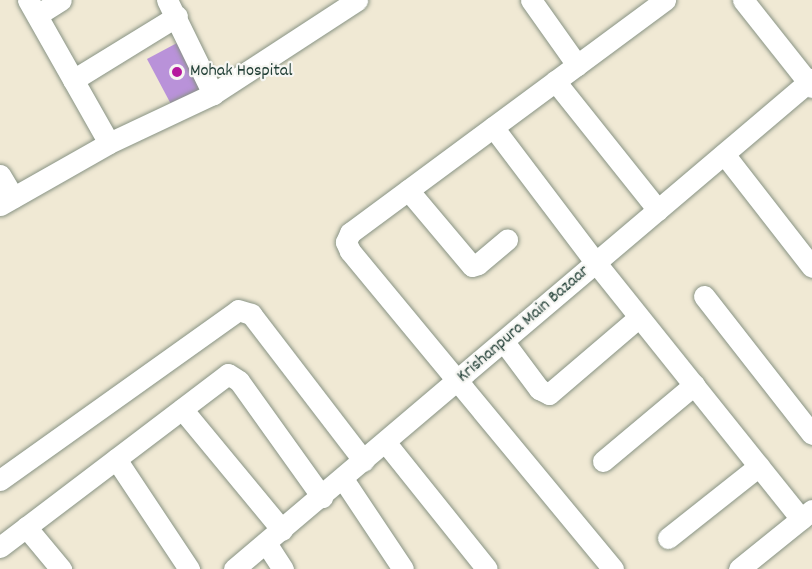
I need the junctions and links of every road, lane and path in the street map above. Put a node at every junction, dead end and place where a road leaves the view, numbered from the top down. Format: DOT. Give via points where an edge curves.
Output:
graph roads {
  1 [pos="61,0"];
  2 [pos="357,0"];
  3 [pos="531,0"];
  4 [pos="665,0"];
  5 [pos="743,0"];
  6 [pos="32,8"];
  7 [pos="172,8"];
  8 [pos="323,9"];
  9 [pos="577,65"];
  10 [pos="73,80"];
  11 [pos="555,81"];
  12 [pos="811,83"];
  13 [pos="213,94"];
  14 [pos="493,127"];
  15 [pos="109,143"];
  16 [pos="724,154"];
  17 [pos="0,175"];
  18 [pos="408,190"];
  19 [pos="7,201"];
  20 [pos="658,210"];
  21 [pos="507,240"];
  22 [pos="596,263"];
  23 [pos="812,267"];
  24 [pos="704,296"];
  25 [pos="639,317"];
  26 [pos="504,342"];
  27 [pos="459,381"];
  28 [pos="694,385"];
  29 [pos="182,409"];
  30 [pos="812,434"];
  31 [pos="386,443"];
  32 [pos="116,459"];
  33 [pos="364,461"];
  34 [pos="603,461"];
  35 [pos="759,466"];
  36 [pos="2,474"];
  37 [pos="343,479"];
  38 [pos="322,497"];
  39 [pos="806,514"];
  40 [pos="26,527"];
  41 [pos="274,536"];
  42 [pos="668,538"];
  43 [pos="0,548"];
  44 [pos="762,562"];
  45 [pos="61,569"];
  46 [pos="189,569"];
  47 [pos="234,569"];
  48 [pos="283,569"];
  49 [pos="403,569"];
  50 [pos="488,569"];
  51 [pos="613,569"];
  52 [pos="739,569"];
  1 -- 6 [label="street"];
  2 -- 8 [label="street"];
  3 -- 9 [label="street"];
  4 -- 9 [label="street"];
  5 -- 12 [label="street"];
  6 -- 10 [label="street"];
  7 -- 10 [label="street"];
  7 -- 13 [label="street"];
  8 -- 13 [label="street"];
  9 -- 11 [label="street"];
  10 -- 15 [label="street"];
  11 -- 14 [label="street"];
  11 -- 20 [label="street"];
  12 -- 16 [label="street, Krishanpura Main Bazaar"];
  13 -- 15 [label="street"];
  14 -- 18 [label="street"];
  14 -- 22 [label="street"];
  15 -- 19 [label="street"];
  16 -- 20 [label="street, Krishanpura Main Bazaar"];
  16 -- 23 [label="street"];
  17 -- 19 [label="street"];
  18 -- 21 [label="street" via="472,266"];
  18 -- 27 [label="street" via="350,233 346,242"];
  20 -- 22 [label="street, Krishanpura Main Bazaar"];
  22 -- 25 [label="street"];
  22 -- 26 [label="street, Krishanpura Main Bazaar"];
  24 -- 30 [label="street"];
  25 -- 26 [label="street" via="549,394 539,389"];
  25 -- 28 [label="street"];
  26 -- 27 [label="street, Krishanpura Main Bazaar"];
  27 -- 31 [label="street, Krishanpura Main Bazaar"];
  27 -- 51 [label="street"];
  28 -- 34 [label="street"];
  28 -- 35 [label="street"];
  29 -- 32 [label="street"];
  29 -- 38 [label="street" via="228,374 233,375"];
  29 -- 41 [label="street"];
  31 -- 33 [label="street, Krishanpura Main Bazaar"];
  31 -- 50 [label="street"];
  32 -- 40 [label="street"];
  32 -- 46 [label="street"];
  33 -- 36 [label="street" via="250,314 238,310"];
  33 -- 37 [label="street, Krishanpura Main Bazaar"];
  35 -- 39 [label="street"];
  35 -- 42 [label="street"];
  37 -- 38 [label="street, Krishanpura Main Bazaar"];
  37 -- 49 [label="street"];
  38 -- 41 [label="street, Krishanpura Main Bazaar"];
  39 -- 44 [label="street"];
  40 -- 43 [label="street"];
  40 -- 45 [label="street"];
  41 -- 47 [label="street, Krishanpura Main Bazaar"];
  41 -- 48 [label="street"];
  44 -- 52 [label="street"];
}
